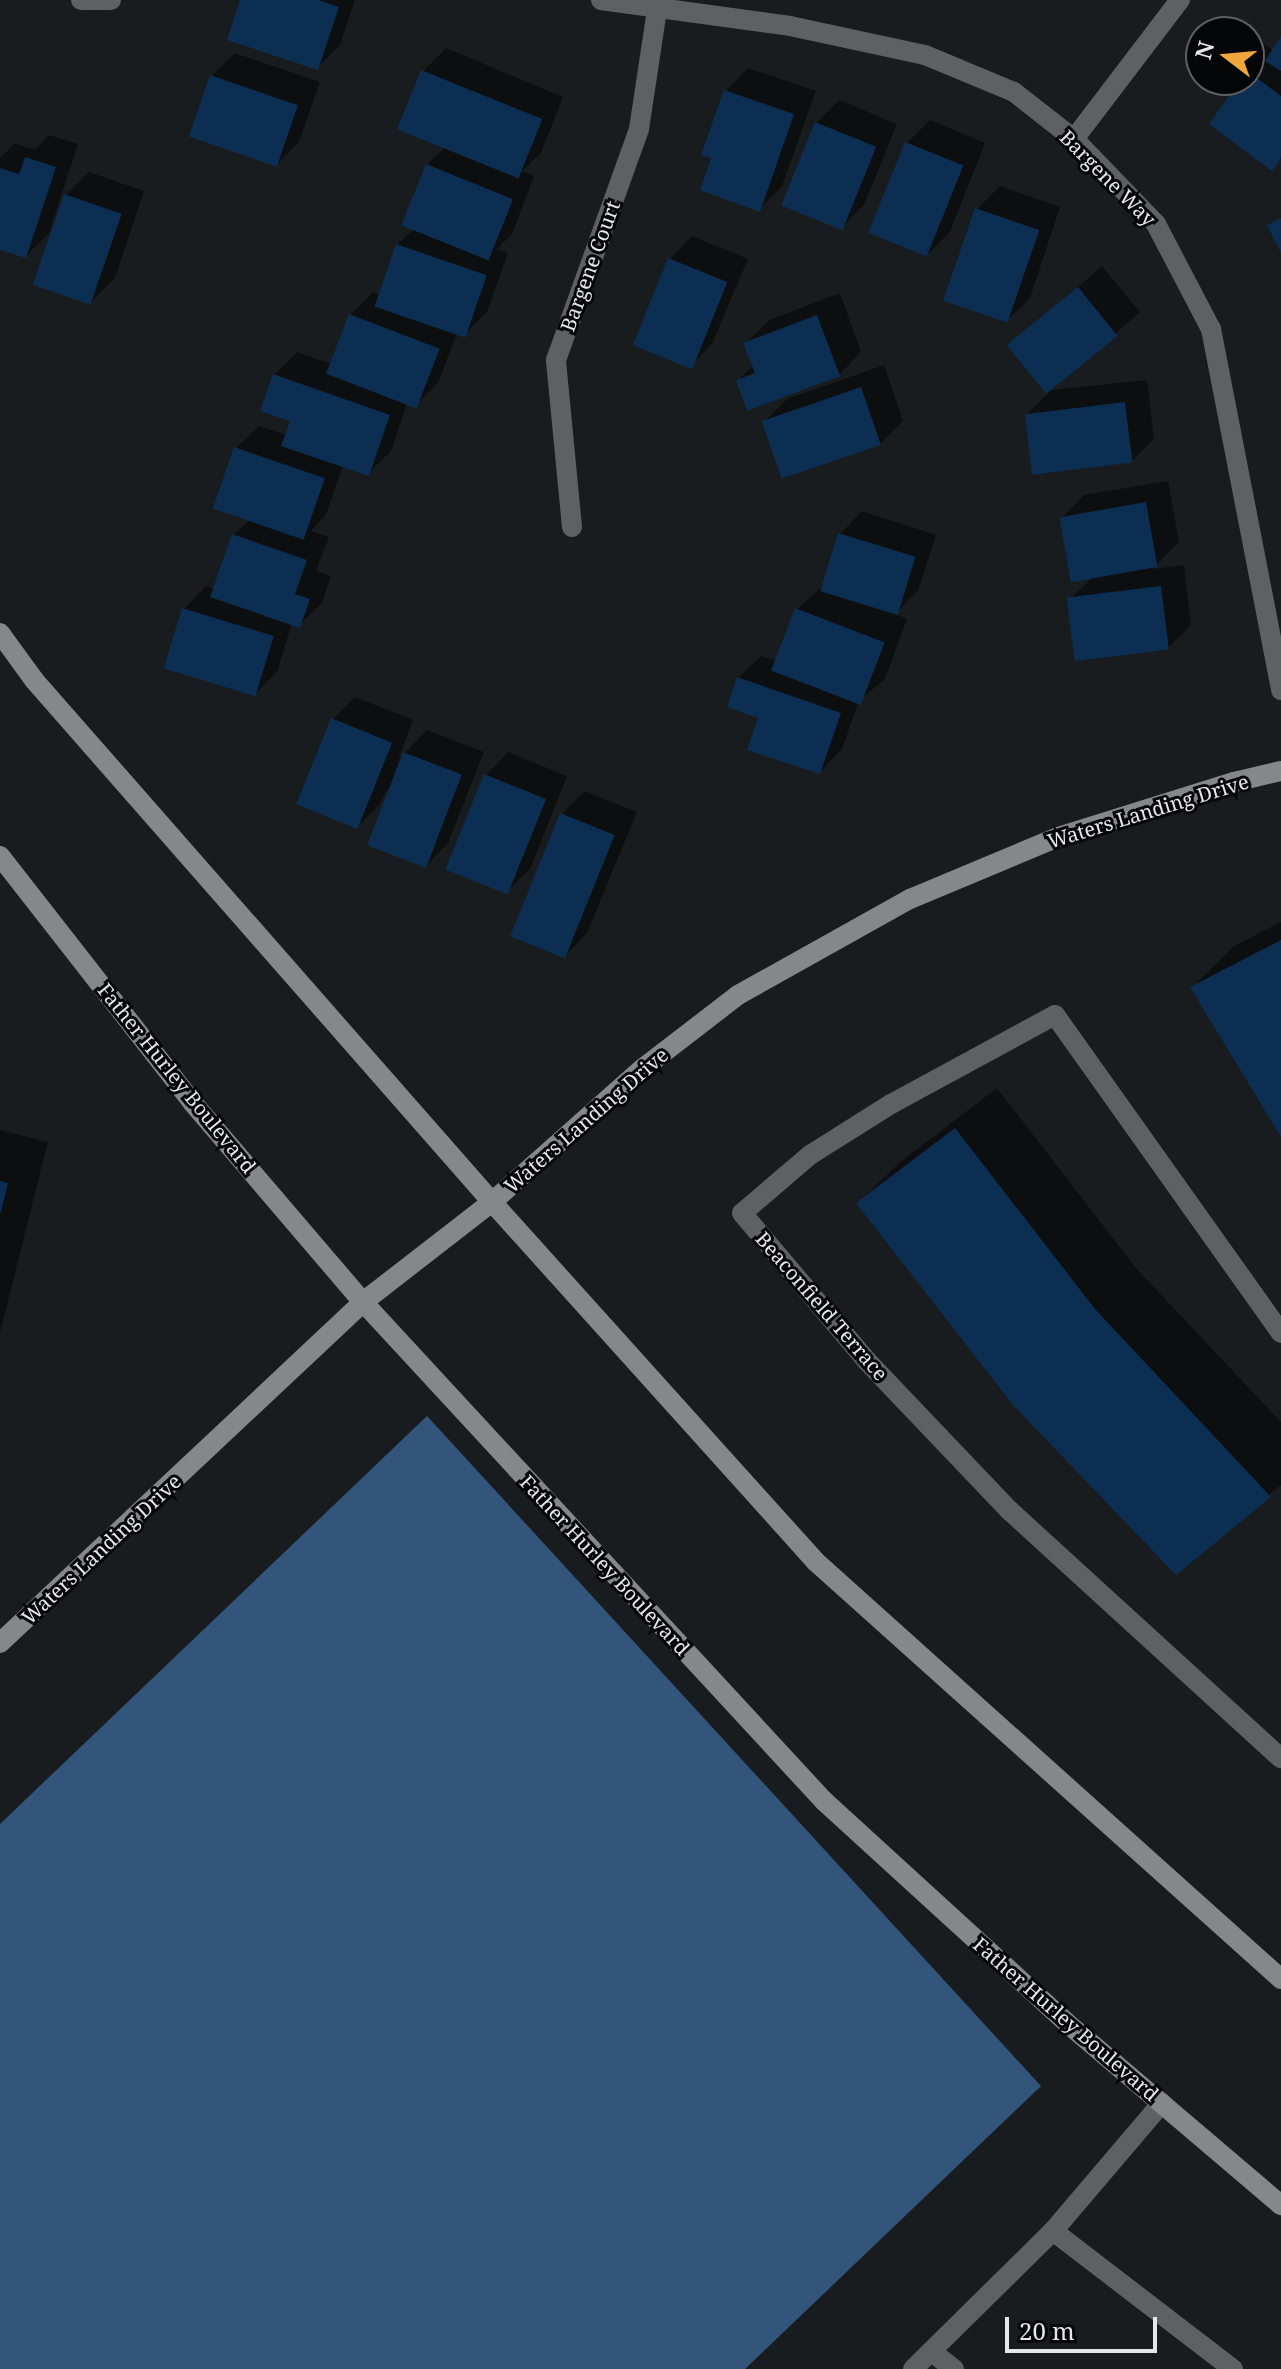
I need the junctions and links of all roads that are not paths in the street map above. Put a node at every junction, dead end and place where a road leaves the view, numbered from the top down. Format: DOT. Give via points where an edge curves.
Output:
graph roads {
  1 [pos="81,0"];
  2 [pos="111,0"];
  3 [pos="601,0"];
  4 [pos="1180,0"];
  5 [pos="657,10"];
  6 [pos="1074,139"];
  7 [pos="572,527"];
  8 [pos="0,633"];
  9 [pos="1281,690"];
  10 [pos="1281,771"];
  11 [pos="0,856"];
  12 [pos="492,1202"];
  13 [pos="363,1302"];
  14 [pos="1281,1333"];
  15 [pos="0,1643"];
  16 [pos="1281,1758"];
  17 [pos="1281,1979"];
  18 [pos="1162,2103"];
  19 [pos="1281,2205"];
  20 [pos="1053,2231"];
  21 [pos="932,2352"];
  22 [pos="913,2369"];
  23 [pos="954,2369"];
  24 [pos="1233,2369"];
  1 -- 2 [label="street"];
  3 -- 5 [label="street, Bargene Way"];
  4 -- 6 [label="street"];
  5 -- 6 [label="street, Bargene Way" via="790,26 925,55 1014,92"];
  5 -- 7 [label="street, Bargene Court" via="639,129 556,360"];
  6 -- 9 [label="street, Bargene Way" via="1156,224 1211,329"];
  8 -- 12 [label="main road" via="34,680"];
  10 -- 12 [label="main road, Waters Landing Drive" via="1058,837 910,899 738,995 642,1069"];
  11 -- 13 [label="main road, Father Hurley Boulevard" via="192,1102"];
  12 -- 13 [label="main road, Waters Landing Drive"];
  12 -- 17 [label="main road" via="815,1561"];
  13 -- 15 [label="main road, Waters Landing Drive"];
  13 -- 18 [label="main road, Father Hurley Boulevard" via="824,1801"];
  14 -- 16 [label="street, Beaconfield Terrace" via="1055,1015 891,1104 810,1155 742,1213 867,1361 1009,1510"];
  18 -- 19 [label="main road, Father Hurley Boulevard"];
  18 -- 20 [label="street"];
  20 -- 21 [label="street"];
  20 -- 24 [label="street"];
  21 -- 22 [label="street"];
  21 -- 23 [label="street"];
}
